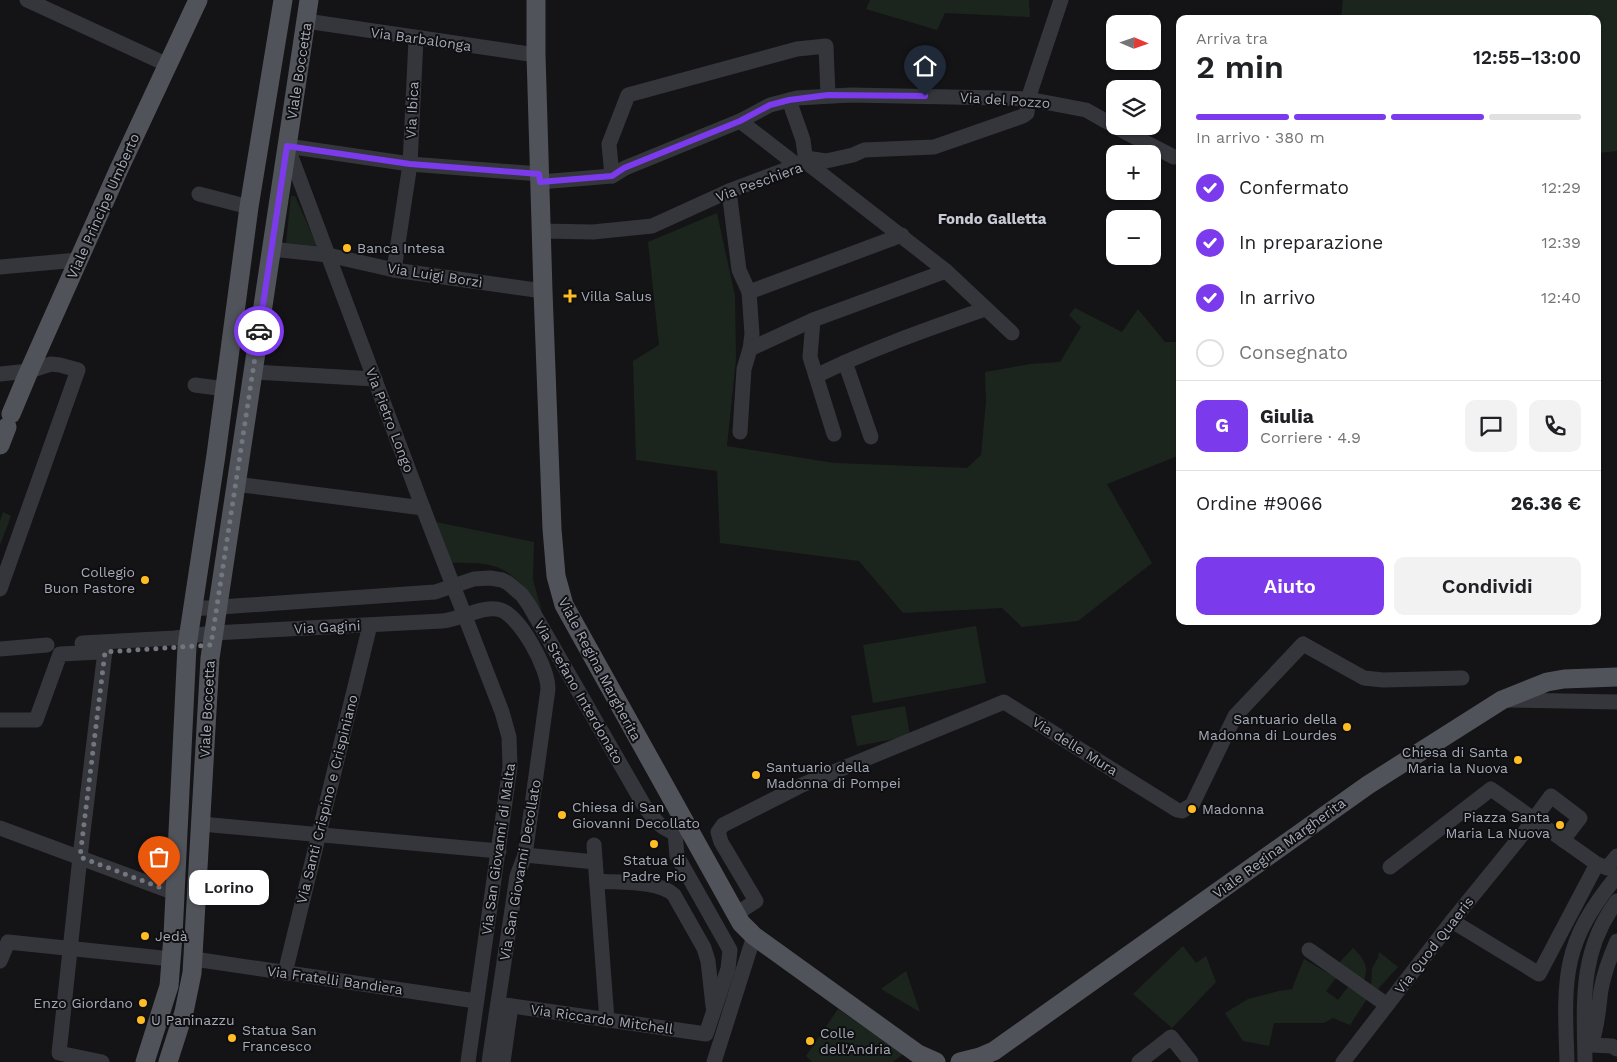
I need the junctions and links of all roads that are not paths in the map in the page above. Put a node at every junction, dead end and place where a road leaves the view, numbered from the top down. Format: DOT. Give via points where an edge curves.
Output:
graph roads {
  1 [pos="27,0"];
  2 [pos="198,0"];
  3 [pos="283,0"];
  4 [pos="309,0"];
  5 [pos="536,0"];
  6 [pos="1061,0"];
  7 [pos="306,21"];
  8 [pos="416,39"];
  9 [pos="536,55"];
  10 [pos="168,65"];
  11 [pos="828,95"];
  12 [pos="1028,99"];
  13 [pos="789,100"];
  14 [pos="740,121"];
  15 [pos="287,146"];
  16 [pos="1174,157"];
  17 [pos="804,162"];
  18 [pos="410,164"];
  19 [pos="612,176"];
  20 [pos="540,178"];
  21 [pos="729,191"];
  22 [pos="199,194"];
  23 [pos="249,207"];
  24 [pos="541,231"];
  25 [pos="902,235"];
  26 [pos="272,249"];
  27 [pos="328,254"];
  28 [pos="78,260"];
  29 [pos="0,267"];
  30 [pos="394,270"];
  31 [pos="946,271"];
  32 [pos="542,291"];
  33 [pos="749,292"];
  34 [pos="985,309"];
  35 [pos="813,320"];
  36 [pos="1012,333"];
  37 [pos="750,348"];
  38 [pos="845,362"];
  39 [pos="29,371"];
  40 [pos="253,372"];
  41 [pos="0,374"];
  42 [pos="816,376"];
  43 [pos="374,379"];
  44 [pos="196,385"];
  45 [pos="225,389"];
  46 [pos="740,432"];
  47 [pos="834,434"];
  48 [pos="871,437"];
  49 [pos="0,445"];
  50 [pos="235,484"];
  51 [pos="423,508"];
  52 [pos="453,586"];
  53 [pos="0,589"];
  54 [pos="217,608"];
  55 [pos="192,609"];
  56 [pos="465,616"];
  57 [pos="370,625"];
  58 [pos="212,639"];
  59 [pos="188,641"];
  60 [pos="82,643"];
  61 [pos="46,645"];
  62 [pos="0,649"];
  63 [pos="105,652"];
  64 [pos="1617,677"];
  65 [pos="1462,678"];
  66 [pos="1502,700"];
  67 [pos="1617,702"];
  68 [pos="0,720"];
  69 [pos="201,824"];
  70 [pos="1530,825"];
  71 [pos="0,828"];
  72 [pos="681,831"];
  73 [pos="318,834"];
  74 [pos="1563,840"];
  75 [pos="594,845"];
  76 [pos="499,851"];
  77 [pos="525,855"];
  78 [pos="1617,856"];
  79 [pos="80,857"];
  80 [pos="595,862"];
  81 [pos="1597,864"];
  82 [pos="1390,867"];
  83 [pos="1617,876"];
  84 [pos="597,881"];
  85 [pos="175,893"];
  86 [pos="1617,901"];
  87 [pos="736,914"];
  88 [pos="1617,915"];
  89 [pos="1452,920"];
  90 [pos="754,936"];
  91 [pos="1617,941"];
  92 [pos="70,948"];
  93 [pos="1310,950"];
  94 [pos="172,959"];
  95 [pos="194,959"];
  96 [pos="0,961"];
  97 [pos="285,973"];
  98 [pos="476,1001"];
  99 [pos="505,1005"];
  100 [pos="1387,1005"];
  101 [pos="714,1010"];
  102 [pos="606,1020"];
  103 [pos="1591,1045"];
  104 [pos="1617,1049"];
  105 [pos="913,1058"];
  106 [pos="102,1062"];
  107 [pos="145,1062"];
  108 [pos="168,1062"];
  109 [pos="468,1062"];
  110 [pos="489,1062"];
  111 [pos="503,1062"];
  112 [pos="714,1062"];
  113 [pos="936,1062"];
  114 [pos="960,1062"];
  115 [pos="1139,1062"];
  116 [pos="1191,1062"];
  117 [pos="1344,1062"];
  118 [pos="1567,1062"];
  119 [pos="1585,1062"];
  120 [pos="1592,1062"];
  1 -- 10 [label="street"];
  2 -- 10 [label="main road, Viale Principe Umberto"];
  3 -- 23 [label="main road, Viale Boccetta"];
  4 -- 7 [label="main road, Viale Boccetta"];
  5 -- 9 [label="main road, Viale Regina Margherita"];
  6 -- 12 [label="street"];
  7 -- 8 [label="street, Via Barbalonga"];
  7 -- 15 [label="main road, Viale Boccetta"];
  8 -- 9 [label="street, Via Barbalonga"];
  8 -- 18 [label="street, Via Ibica"];
  9 -- 20 [label="main road, Viale Regina Margherita"];
  10 -- 28 [label="main road, Viale Principe Umberto"];
  11 -- 12 [label="street, Via del Pozzo"];
  11 -- 13 [label="street, Via del Pozzo"];
  11 -- 19 [label="street" via="826,46 797,48 628,95 609,144"];
  12 -- 16 [label="street, Via del Pozzo" via="1086,110"];
  12 -- 17 [label="street" via="1027,113 1023,116 934,147 864,150 826,161"];
  13 -- 14 [label="street, Via del Pozzo" via="770,105"];
  13 -- 17 [label="street" via="803,140"];
  14 -- 17 [label="street"];
  14 -- 19 [label="street, Via del Pozzo" via="624,168"];
  15 -- 18 [label="street, Via del Pozzo"];
  15 -- 26 [label="main road, Viale Boccetta"];
  15 -- 27 [label="street, Via Pietro Longo"];
  17 -- 21 [label="street, Via Peschiera"];
  17 -- 25 [label="street, Via Peschiera"];
  18 -- 20 [label="street, Via del Pozzo"];
  18 -- 30 [label="street, Via Ibica"];
  19 -- 20 [label="street, Via del Pozzo"];
  20 -- 24 [label="main road, Viale Regina Margherita"];
  21 -- 24 [label="street, Via Peschiera" via="652,226 593,232"];
  21 -- 33 [label="street" via="739,270"];
  22 -- 23 [label="street"];
  23 -- 45 [label="main road, Viale Boccetta"];
  24 -- 32 [label="main road, Viale Regina Margherita"];
  25 -- 31 [label="street, Via Peschiera"];
  25 -- 33 [label="street"];
  26 -- 27 [label="street, Via Luigi Borzì"];
  26 -- 40 [label="main road, Viale Boccetta"];
  27 -- 30 [label="street, Via Luigi Borzì"];
  27 -- 43 [label="street, Via Pietro Longo"];
  28 -- 29 [label="street"];
  28 -- 39 [label="main road, Viale Principe Umberto"];
  30 -- 32 [label="street, Via Luigi Borzì"];
  31 -- 34 [label="street, Via Peschiera"];
  31 -- 35 [label="street"];
  32 -- 72 [label="main road, Viale Regina Margherita" via="554,561 559,591"];
  33 -- 37 [label="street"];
  34 -- 36 [label="street, Via Peschiera"];
  34 -- 38 [label="street"];
  35 -- 37 [label="street"];
  35 -- 42 [label="street" via="810,357"];
  37 -- 46 [label="street" via="744,369"];
  38 -- 42 [label="street"];
  38 -- 48 [label="street"];
  39 -- 41 [label="street"];
  39 -- 49 [label="main road, Viale Principe Umberto"];
  39 -- 53 [label="street" via="51,364 78,370"];
  40 -- 43 [label="street"];
  40 -- 50 [label="main road, Viale Boccetta"];
  42 -- 47 [label="street"];
  43 -- 51 [label="street, Via Pietro Longo"];
  44 -- 45 [label="street"];
  45 -- 55 [label="main road, Viale Boccetta"];
  50 -- 51 [label="street"];
  50 -- 54 [label="main road, Viale Boccetta"];
  51 -- 52 [label="street, Via Pietro Longo"];
  52 -- 54 [label="street, Via Gagini" via="435,592"];
  52 -- 56 [label="street, Via San Giovanni di Malta"];
  52 -- 72 [label="street, Via Stefano Interdonato" via="474,579 497,579 508,583 522,595 645,807 661,828"];
  54 -- 55 [label="street, Via Gagini"];
  54 -- 58 [label="main road, Viale Boccetta"];
  55 -- 59 [label="main road, Viale Boccetta"];
  56 -- 57 [label="street, Via Gagini" via="447,621"];
  56 -- 76 [label="street, Via San Giovanni di Malta" via="509,737 510,767"];
  56 -- 77 [label="street, Via San Giovanni Decollato" via="490,609 506,613 526,635 548,681"];
  57 -- 58 [label="street, Via Gagini"];
  57 -- 73 [label="street, Via Santi Crispino e Crispiniano"];
  58 -- 59 [label="street, Via Gagini"];
  58 -- 69 [label="main road, Viale Boccetta"];
  59 -- 60 [label="street" via="175,638"];
  59 -- 63 [label="street"];
  59 -- 85 [label="main road, Viale Boccetta"];
  61 -- 62 [label="street"];
  63 -- 68 [label="street" via="60,654 36,720"];
  63 -- 79 [label="street"];
  64 -- 66 [label="main road, Viale Regina Margherita" via="1547,682"];
  65 -- 87 [label="street, Via delle Mura" via="1364,678 1304,644 1235,716 1192,805 1182,811 1004,702 802,785 723,825 718,832 721,842 756,901"];
  66 -- 67 [label="street"];
  66 -- 114 [label="main road, Viale Regina Margherita" via="1368,785 994,1051"];
  69 -- 73 [label="street"];
  69 -- 95 [label="main road, Viale Boccetta"];
  70 -- 74 [label="street"];
  70 -- 74 [label="street, Via Quod Quaeris" via="1551,796 1580,818"];
  70 -- 82 [label="street" via="1491,789"];
  70 -- 89 [label="street, Via Quod Quaeris"];
  71 -- 79 [label="street"];
  72 -- 87 [label="main road, Viale Regina Margherita"];
  72 -- 101 [label="street" via="677,856 730,950 728,969"];
  73 -- 76 [label="street"];
  73 -- 97 [label="street, Via Santi Crispino e Crispiniano"];
  74 -- 81 [label="street"];
  75 -- 80 [label="street"];
  76 -- 98 [label="street, Via San Giovanni di Malta"];
  77 -- 80 [label="street"];
  77 -- 99 [label="street, Via San Giovanni Decollato" via="517,876"];
  78 -- 81 [label="street" via="1607,868"];
  79 -- 85 [label="street"];
  79 -- 92 [label="street"];
  80 -- 84 [label="street"];
  81 -- 89 [label="street" via="1540,974"];
  83 -- 118 [label="street" via="1587,917 1572,953 1565,999"];
  84 -- 101 [label="street" via="670,890 704,948"];
  84 -- 102 [label="street"];
  85 -- 94 [label="main road, Viale Boccetta"];
  86 -- 119 [label="street" via="1598,934 1588,967 1583,999"];
  87 -- 90 [label="main road, Viale Regina Margherita"];
  88 -- 103 [label="street" via="1604,940 1594,972 1590,1006"];
  89 -- 100 [label="street, Via Quod Quaeris"];
  90 -- 105 [label="main road, Viale Regina Margherita"];
  90 -- 112 [label="street"];
  91 -- 103 [label="street" via="1604,974 1597,1029"];
  92 -- 94 [label="street"];
  92 -- 96 [label="street" via="8,942"];
  92 -- 106 [label="street" via="60,1053"];
  93 -- 100 [label="street"];
  94 -- 107 [label="main road, Viale Boccetta" via="166,998"];
  95 -- 97 [label="street, Via Fratelli Bandiera"];
  95 -- 108 [label="main road, Viale Boccetta" via="184,1012"];
  97 -- 98 [label="street, Via Fratelli Bandiera"];
  98 -- 109 [label="street, Via San Giovanni di Malta"];
  99 -- 102 [label="street, Via Riccardo Mitchell"];
  99 -- 110 [label="street, Via San Giovanni Decollato"];
  99 -- 111 [label="street"];
  100 -- 117 [label="street, Via Quod Quaeris"];
  101 -- 102 [label="street, Via Riccardo Mitchell" via="706,1034"];
  103 -- 104 [label="street"];
  103 -- 120 [label="street"];
  105 -- 113 [label="main road, Viale Regina Margherita"];
  115 -- 116 [label="street" via="1170,1037"];
}
